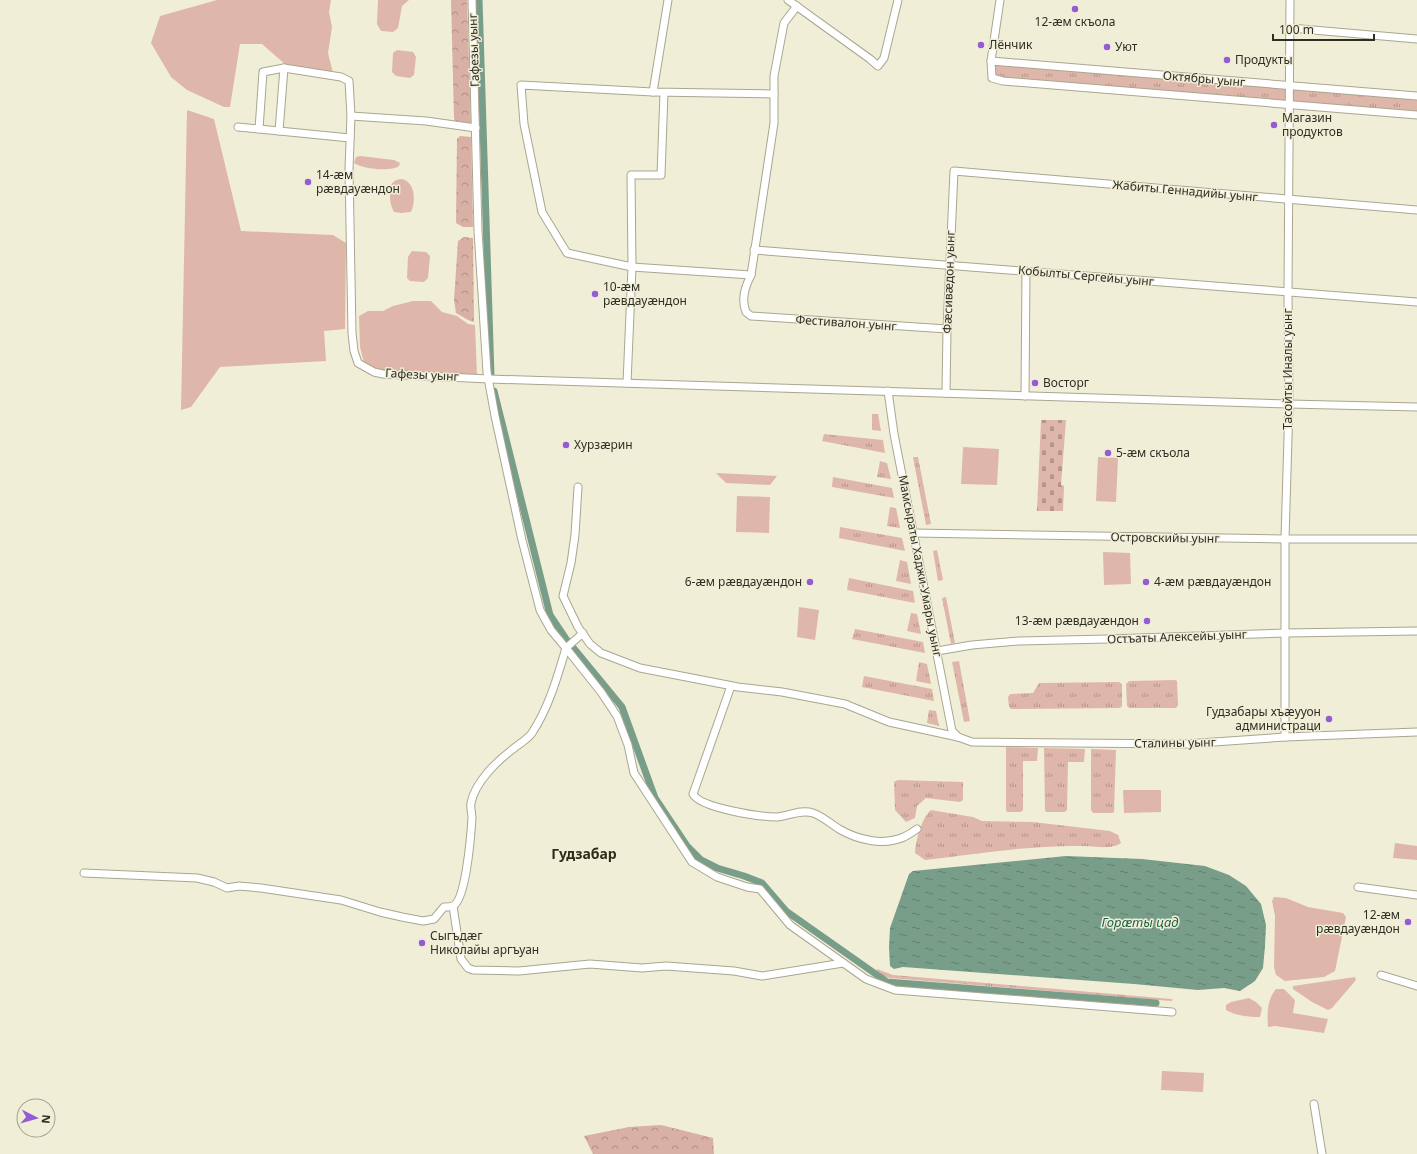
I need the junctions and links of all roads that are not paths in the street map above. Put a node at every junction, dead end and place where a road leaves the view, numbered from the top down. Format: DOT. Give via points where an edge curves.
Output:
graph roads {
  1 [pos="472,0"];
  2 [pos="668,0"];
  3 [pos="788,0"];
  4 [pos="898,0"];
  5 [pos="1000,0"];
  6 [pos="1290,0"];
  7 [pos="797,6"];
  8 [pos="1290,28"];
  9 [pos="1417,39"];
  10 [pos="991,61"];
  11 [pos="284,68"];
  12 [pos="1290,86"];
  13 [pos="653,92"];
  14 [pos="664,93"];
  15 [pos="774,94"];
  16 [pos="1417,96"];
  17 [pos="1289,105"];
  18 [pos="1417,115"];
  19 [pos="351,116"];
  20 [pos="238,127"];
  21 [pos="476,128"];
  22 [pos="259,129"];
  23 [pos="279,131"];
  24 [pos="350,138"];
  25 [pos="954,171"];
  26 [pos="1289,199"];
  27 [pos="1417,210"];
  28 [pos="754,250"];
  29 [pos="950,265"];
  30 [pos="632,267"];
  31 [pos="1026,271"];
  32 [pos="751,275"];
  33 [pos="1288,292"];
  34 [pos="1417,302"];
  35 [pos="947,329"];
  36 [pos="489,379"];
  37 [pos="627,383"];
  38 [pos="888,392"];
  39 [pos="946,393"];
  40 [pos="1025,396"];
  41 [pos="1289,404"];
  42 [pos="1417,407"];
  43 [pos="578,487"];
  44 [pos="914,533"];
  45 [pos="1285,539"];
  46 [pos="1417,539"];
  47 [pos="1417,631"];
  48 [pos="1286,633"];
  49 [pos="581,634"];
  50 [pos="567,647"];
  51 [pos="937,651"];
  52 [pos="731,686"];
  53 [pos="1417,732"];
  54 [pos="958,737"];
  55 [pos="1285,737"];
  56 [pos="917,829"];
  57 [pos="84,873"];
  58 [pos="1358,887"];
  59 [pos="1417,895"];
  60 [pos="453,906"];
  61 [pos="843,963"];
  62 [pos="1381,975"];
  63 [pos="1417,986"];
  64 [pos="1172,1012"];
  65 [pos="1314,1104"];
  66 [pos="1322,1154"];
  1 -- 21 [label="street, Гафезы уынг"];
  2 -- 13 [label="street"];
  3 -- 7 [label="street"];
  4 -- 7 [label="street" via="884,58 878,66"];
  5 -- 10 [label="street"];
  6 -- 8 [label="street, Тасойты Иналы уынг"];
  7 -- 15 [label="street" via="784,23 774,76"];
  8 -- 9 [label="street"];
  8 -- 12 [label="street, Тасойты Иналы уынг"];
  10 -- 12 [label="street, Октябры уынг"];
  10 -- 17 [label="street, Октябры уынг" via="992,78 1003,81"];
  11 -- 19 [label="street, Гафезы уынг" via="341,77 349,81"];
  11 -- 22 [label="street, Гафезы уынг" via="263,72"];
  11 -- 23 [label="street"];
  12 -- 16 [label="street, Октябры уынг"];
  12 -- 17 [label="street, Тасойты Иналы уынг"];
  13 -- 14 [label="street"];
  13 -- 30 [label="street" via="520,85 524,124 542,212 567,252"];
  14 -- 15 [label="street"];
  14 -- 30 [label="street" via="661,175 631,175"];
  15 -- 28 [label="street" via="774,123"];
  17 -- 18 [label="street, Октябры уынг"];
  17 -- 26 [label="street, Тасойты Иналы уынг"];
  19 -- 21 [label="street" via="426,121"];
  19 -- 24 [label="street, Гафезы уынг"];
  20 -- 22 [label="street"];
  21 -- 36 [label="street, Гафезы уынг" via="478,232"];
  22 -- 23 [label="street"];
  23 -- 24 [label="street"];
  24 -- 36 [label="street, Гафезы уынг" via="352,332 358,363 383,374"];
  25 -- 26 [label="street, Жабиты Геннадийы уынг"];
  25 -- 29 [label="street, Фæсивæдон уынг"];
  26 -- 27 [label="street, Жабиты Геннадийы уынг"];
  26 -- 33 [label="street, Тасойты Иналы уынг"];
  28 -- 29 [label="street, Кобылты Сергейы уынг"];
  28 -- 32 [label="street"];
  29 -- 31 [label="street, Кобылты Сергейы уынг"];
  29 -- 35 [label="street, Фæсивæдон уынг"];
  30 -- 32 [label="street"];
  30 -- 37 [label="street"];
  31 -- 33 [label="street, Кобылты Сергейы уынг"];
  31 -- 40 [label="street"];
  32 -- 35 [label="street, Фестивалон уынг" via="745,288 743,305 751,316"];
  33 -- 34 [label="street, Кобылты Сергейы уынг"];
  33 -- 41 [label="street, Тасойты Иналы уынг"];
  35 -- 39 [label="street, Фæсивæдон уынг"];
  36 -- 37 [label="street"];
  36 -- 50 [label="street" via="522,540 540,610 551,630"];
  37 -- 38 [label="street"];
  38 -- 39 [label="street"];
  38 -- 44 [label="street, Мамсыраты Хаджи-Умары уынг"];
  39 -- 40 [label="street"];
  40 -- 41 [label="street"];
  41 -- 42 [label="street"];
  41 -- 45 [label="street, Тасойты Иналы уынг"];
  43 -- 49 [label="street, Сталины уынг" via="575,535 563,596"];
  44 -- 45 [label="street, Островскийы уынг"];
  44 -- 51 [label="street, Мамсыраты Хаджи-Умары уынг"];
  45 -- 46 [label="street, Островскийы уынг"];
  45 -- 48 [label="street, Тасойты Иналы уынг"];
  47 -- 48 [label="street, Остъаты Алексейы уынг"];
  48 -- 51 [label="street, Остъаты Алексейы уынг" via="1019,641"];
  48 -- 55 [label="street, Тасойты Иналы уынг"];
  49 -- 50 [label="street"];
  49 -- 52 [label="street, Сталины уынг" via="601,653 640,668"];
  50 -- 60 [label="street" via="545,711 531,735 486,774 471,803 468,864 460,895"];
  50 -- 61 [label="street" via="617,716 628,745 634,773 692,862 717,877 760,889 790,925"];
  51 -- 54 [label="street, Мамсыраты Хаджи-Умары уынг" via="952,731"];
  52 -- 54 [label="street, Сталины уынг" via="782,692 845,704 889,722"];
  52 -- 56 [label="street" via="693,794 695,798 716,807 768,816 813,813 864,840 892,841 905,837"];
  53 -- 55 [label="street, Сталины уынг"];
  54 -- 55 [label="street, Сталины уынг" via="972,742 1187,744"];
  57 -- 60 [label="street" via="197,878 227,888 253,887 341,900 423,921 434,919 444,907"];
  58 -- 59 [label="street"];
  60 -- 61 [label="street" via="461,959 473,970 519,971 590,964 642,968 666,966 734,971 762,976"];
  61 -- 64 [label="street" via="866,979 895,990"];
  62 -- 63 [label="street"];
  65 -- 66 [label="street"];
}
